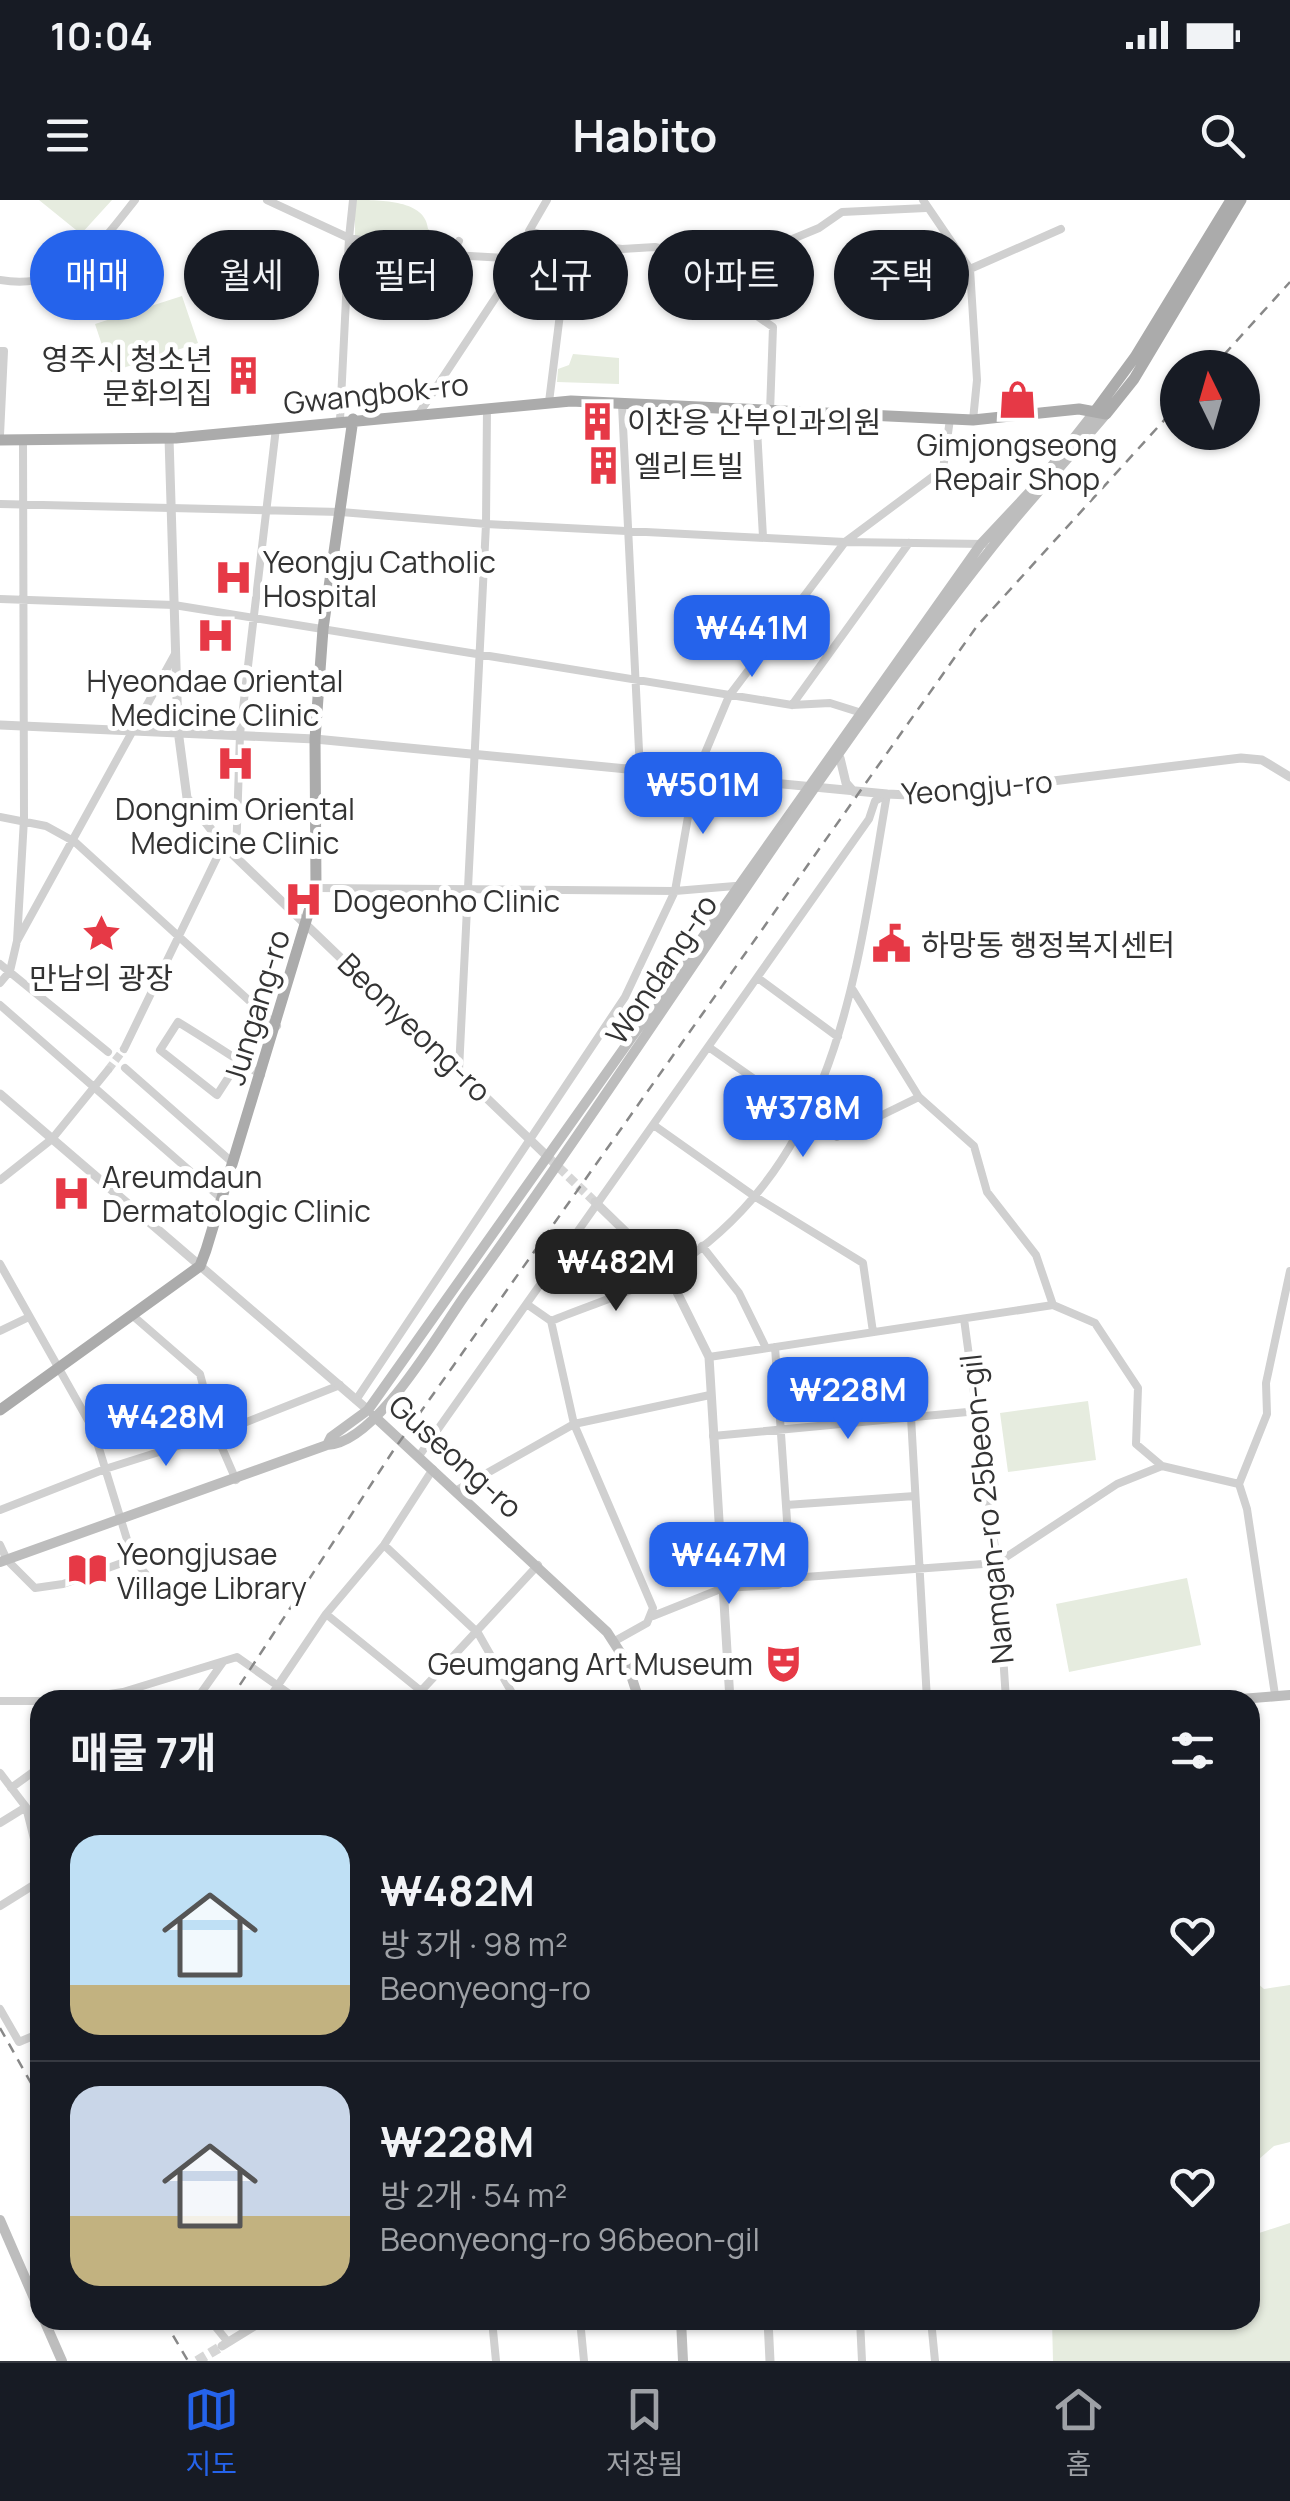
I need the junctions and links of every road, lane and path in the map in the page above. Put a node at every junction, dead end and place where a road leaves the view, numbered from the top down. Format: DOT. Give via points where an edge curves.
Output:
graph roads {
  1 [pos="135,200"];
  2 [pos="267,200"];
  3 [pos="352,200"];
  4 [pos="547,200"];
  5 [pos="1231,200"];
  6 [pos="1241,200"];
  7 [pos="925,204"];
  8 [pos="1061,229"];
  9 [pos="350,230"];
  10 [pos="530,230"];
  11 [pos="813,230"];
  12 [pos="339,233"];
  13 [pos="970,269"];
  14 [pos="0,280"];
  15 [pos="493,300"];
  16 [pos="349,320"];
  17 [pos="559,320"];
  18 [pos="763,320"];
  19 [pos="2,351"];
  20 [pos="549,402"];
  21 [pos="622,405"];
  22 [pos="487,408"];
  23 [pos="756,411"];
  24 [pos="420,412"];
  25 [pos="770,412"];
  26 [pos="1101,412"];
  27 [pos="950,419"];
  28 [pos="347,420"];
  29 [pos="973,420"];
  30 [pos="276,428"];
  31 [pos="0,437"];
  32 [pos="168,438"];
  33 [pos="23,440"];
  34 [pos="0,504"];
  35 [pos="23,505"];
  36 [pos="171,509"];
  37 [pos="266,510"];
  38 [pos="340,512"];
  39 [pos="486,524"];
  40 [pos="631,530"];
  41 [pos="763,537"];
  42 [pos="844,542"];
  43 [pos="909,543"];
  44 [pos="980,544"];
  45 [pos="994,544"];
  46 [pos="0,598"];
  47 [pos="24,600"];
  48 [pos="174,606"];
  49 [pos="254,619"];
  50 [pos="323,629"];
  51 [pos="176,654"];
  52 [pos="477,656"];
  53 [pos="636,682"];
  54 [pos="728,696"];
  55 [pos="792,705"];
  56 [pos="864,713"];
  57 [pos="0,724"];
  58 [pos="25,726"];
  59 [pos="135,728"];
  60 [pos="178,730"];
  61 [pos="240,734"];
  62 [pos="315,739"];
  63 [pos="472,755"];
  64 [pos="840,758"];
  65 [pos="640,772"];
  66 [pos="695,777"];
  67 [pos="1290,777"];
  68 [pos="813,787"];
  69 [pos="854,792"];
  70 [pos="886,794"];
  71 [pos="0,817"];
  72 [pos="24,819"];
  73 [pos="75,842"];
  74 [pos="223,844"];
  75 [pos="236,857"];
  76 [pos="735,886"];
  77 [pos="469,887"];
  78 [pos="316,888"];
  79 [pos="675,892"];
  80 [pos="308,923"];
  81 [pos="180,934"];
  82 [pos="17,941"];
  83 [pos="0,964"];
  84 [pos="10,972"];
  85 [pos="758,978"];
  86 [pos="0,983"];
  87 [pos="853,990"];
  88 [pos="0,1005"];
  89 [pos="276,1026"];
  90 [pos="838,1037"];
  91 [pos="710,1048"];
  92 [pos="124,1049"];
  93 [pos="108,1052"];
  94 [pos="239,1061"];
  95 [pos="126,1068"];
  96 [pos="108,1070"];
  97 [pos="459,1070"];
  98 [pos="261,1076"];
  99 [pos="95,1090"];
  100 [pos="0,1094"];
  101 [pos="918,1098"];
  102 [pos="809,1118"];
  103 [pos="655,1126"];
  104 [pos="52,1139"];
  105 [pos="531,1140"];
  106 [pos="549,1158"];
  107 [pos="233,1163"];
  108 [pos="0,1180"];
  109 [pos="754,1196"];
  110 [pos="222,1199"];
  111 [pos="596,1204"];
  112 [pos="702,1246"];
  113 [pos="0,1264"];
  114 [pos="200,1266"];
  115 [pos="1290,1271"];
  116 [pos="668,1272"];
  117 [pos="528,1305"];
  118 [pos="1053,1306"];
  119 [pos="132,1315"];
  120 [pos="29,1317"];
  121 [pos="964,1318"];
  122 [pos="551,1321"];
  123 [pos="0,1331"];
  124 [pos="873,1332"];
  125 [pos="770,1348"];
  126 [pos="709,1357"];
  127 [pos="58,1369"];
  128 [pos="340,1385"];
  129 [pos="710,1394"];
  130 [pos="356,1400"];
  131 [pos="0,1410"];
  132 [pos="978,1411"];
  133 [pos="372,1414"];
  134 [pos="911,1417"];
  135 [pos="574,1424"];
  136 [pos="780,1429"];
  137 [pos="216,1434"];
  138 [pos="714,1436"];
  139 [pos="420,1456"];
  140 [pos="1162,1466"];
  141 [pos="105,1468"];
  142 [pos="433,1468"];
  143 [pos="236,1480"];
  144 [pos="1239,1484"];
  145 [pos="457,1490"];
  146 [pos="915,1496"];
  147 [pos="786,1505"];
  148 [pos="0,1510"];
  149 [pos="118,1520"];
  150 [pos="0,1545"];
  151 [pos="384,1545"];
  152 [pos="133,1560"];
  153 [pos="4,1561"];
  154 [pos="998,1563"];
  155 [pos="538,1565"];
  156 [pos="920,1568"];
  157 [pos="791,1578"];
  158 [pos="150,1580"];
  159 [pos="723,1588"];
  160 [pos="326,1614"];
  161 [pos="653,1616"];
  162 [pos="478,1633"];
  163 [pos="613,1642"];
  164 [pos="223,1662"];
  165 [pos="280,1684"];
  166 [pos="130,1690"];
  167 [pos="203,1690"];
  168 [pos="276,1690"];
  169 [pos="287,1690"];
  170 [pos="416,1690"];
  171 [pos="428,1690"];
  172 [pos="510,1690"];
  173 [pos="636,1690"];
  174 [pos="729,1690"];
  175 [pos="926,1690"];
  176 [pos="1005,1690"];
  177 [pos="1274,1695"];
  178 [pos="1290,1695"];
  179 [pos="1260,1697"];
  180 [pos="30,1701"];
  181 [pos="0,1702"];
  182 [pos="0,1773"];
  183 [pos="30,1774"];
  184 [pos="11,1788"];
  185 [pos="26,1808"];
  186 [pos="0,1823"];
  187 [pos="30,1824"];
  188 [pos="30,1888"];
  189 [pos="0,1906"];
  190 [pos="0,2009"];
  191 [pos="30,2037"];
  192 [pos="0,2220"];
  193 [pos="30,2289"];
  194 [pos="48,2330"];
  195 [pos="216,2330"];
  196 [pos="248,2330"];
  197 [pos="493,2330"];
  198 [pos="581,2330"];
  199 [pos="681,2330"];
  200 [pos="768,2330"];
  201 [pos="860,2330"];
  202 [pos="932,2330"];
  203 [pos="225,2344"];
  204 [pos="62,2361"];
  205 [pos="496,2361"];
  206 [pos="584,2361"];
  207 [pos="683,2361"];
  208 [pos="770,2361"];
  209 [pos="862,2361"];
  210 [pos="935,2361"];
  1 -- 14 [label="street" via="96,252 29,284"];
  2 -- 12 [label="street"];
  3 -- 9 [label="street"];
  4 -- 10 [label="street"];
  5 -- 26 [label="main road, Wondang-ro"];
  6 -- 26 [label="main road, Wondang-ro" via="1134,379"];
  7 -- 11 [label="street" via="842,212"];
  7 -- 13 [label="street"];
  8 -- 13 [label="street"];
  13 -- 29 [label="street"];
  15 -- 24 [label="street"];
  16 -- 28 [label="street"];
  17 -- 20 [label="street"];
  18 -- 25 [label="street" via="773,327"];
  19 -- 31 [label="street, Gwangbok-ro"];
  20 -- 21 [label="main road, Gwangbok-ro"];
  20 -- 22 [label="main road, Gwangbok-ro"];
  21 -- 23 [label="main road, Gwangbok-ro"];
  21 -- 40 [label="street"];
  22 -- 24 [label="main road, Gwangbok-ro"];
  22 -- 39 [label="street"];
  23 -- 25 [label="main road, Gwangbok-ro"];
  23 -- 41 [label="street"];
  24 -- 28 [label="main road, Gwangbok-ro"];
  25 -- 27 [label="main road, Gwangbok-ro"];
  26 -- 29 [label="main road, Gwangbok-ro"];
  26 -- 44 [label="main road, Wondang-ro"];
  26 -- 45 [label="main road, Wondang-ro"];
  27 -- 29 [label="main road, Gwangbok-ro"];
  27 -- 42 [label="street" via="943,469"];
  28 -- 30 [label="main road, Gwangbok-ro"];
  28 -- 38 [label="main road, Jungang-ro"];
  30 -- 32 [label="main road, Gwangbok-ro"];
  30 -- 37 [label="street"];
  31 -- 33 [label="main road, Gwangbok-ro"];
  32 -- 33 [label="main road, Gwangbok-ro"];
  32 -- 36 [label="street, Beonyeong-ro"];
  33 -- 35 [label="street"];
  34 -- 35 [label="street"];
  35 -- 36 [label="street"];
  35 -- 47 [label="street"];
  36 -- 37 [label="street"];
  36 -- 48 [label="street, Beonyeong-ro"];
  37 -- 38 [label="street"];
  37 -- 49 [label="street"];
  38 -- 39 [label="street"];
  38 -- 50 [label="main road, Jungang-ro"];
  39 -- 40 [label="street"];
  39 -- 52 [label="street"];
  40 -- 41 [label="street"];
  40 -- 53 [label="street"];
  41 -- 42 [label="street"];
  42 -- 43 [label="street"];
  42 -- 54 [label="street"];
  43 -- 44 [label="street"];
  43 -- 55 [label="street"];
  44 -- 45 [label="street"];
  44 -- 56 [label="main road, Wondang-ro"];
  45 -- 56 [label="main road, Wondang-ro"];
  46 -- 47 [label="street"];
  47 -- 48 [label="street"];
  47 -- 58 [label="street"];
  48 -- 49 [label="street"];
  48 -- 51 [label="street, Beonyeong-ro"];
  49 -- 50 [label="street"];
  49 -- 61 [label="street"];
  50 -- 52 [label="street"];
  50 -- 62 [label="main road, Jungang-ro"];
  51 -- 59 [label="street"];
  51 -- 60 [label="street, Beonyeong-ro"];
  52 -- 53 [label="street"];
  52 -- 63 [label="street"];
  53 -- 54 [label="street"];
  53 -- 65 [label="street"];
  54 -- 55 [label="street"];
  54 -- 66 [label="street"];
  55 -- 56 [label="street" via="815,702"];
  56 -- 64 [label="main road, Wondang-ro"];
  56 -- 68 [label="main road, Wondang-ro"];
  57 -- 58 [label="street, Yeongju-ro"];
  58 -- 59 [label="street, Yeongju-ro"];
  58 -- 72 [label="street"];
  59 -- 60 [label="street, Yeongju-ro"];
  59 -- 73 [label="street"];
  60 -- 61 [label="street, Yeongju-ro"];
  60 -- 74 [label="street, Beonyeong-ro" via="187,798"];
  61 -- 62 [label="street, Yeongju-ro"];
  61 -- 75 [label="street"];
  62 -- 63 [label="street, Yeongju-ro"];
  62 -- 78 [label="main road, Jungang-ro"];
  63 -- 65 [label="street, Yeongju-ro"];
  63 -- 77 [label="street"];
  64 -- 68 [label="main road, Wondang-ro"];
  64 -- 69 [label="street"];
  65 -- 66 [label="street, Yeongju-ro"];
  66 -- 68 [label="street, Yeongju-ro"];
  66 -- 79 [label="street"];
  67 -- 70 [label="street, Yeongju-ro" via="1272,764 1241,758 930,796"];
  68 -- 69 [label="street, Yeongju-ro"];
  68 -- 76 [label="main road, Wondang-ro"];
  68 -- 133 [label="main road, Wondang-ro" via="526,1212"];
  69 -- 70 [label="street, Yeongju-ro"];
  70 -- 85 [label="street" via="875,801 869,820"];
  70 -- 87 [label="street"];
  71 -- 72 [label="street"];
  72 -- 73 [label="street"];
  72 -- 82 [label="street"];
  73 -- 81 [label="street"];
  73 -- 82 [label="street"];
  74 -- 75 [label="street, Beonyeong-ro"];
  74 -- 81 [label="street"];
  75 -- 80 [label="street, Beonyeong-ro"];
  76 -- 79 [label="street"];
  76 -- 106 [label="main road, Wondang-ro"];
  77 -- 78 [label="street"];
  77 -- 79 [label="street"];
  77 -- 97 [label="street"];
  78 -- 80 [label="main road, Jungang-ro"];
  79 -- 105 [label="street" via="625,997"];
  80 -- 89 [label="main road, Jungang-ro"];
  80 -- 97 [label="street, Beonyeong-ro"];
  81 -- 89 [label="street"];
  81 -- 92 [label="street"];
  82 -- 84 [label="street"];
  83 -- 84 [label="street"];
  84 -- 86 [label="street"];
  84 -- 93 [label="street"];
  85 -- 90 [label="street"];
  85 -- 91 [label="street"];
  87 -- 90 [label="street"];
  87 -- 101 [label="street"];
  88 -- 99 [label="street"];
  89 -- 98 [label="main road, Jungang-ro"];
  90 -- 102 [label="street"];
  91 -- 102 [label="street"];
  91 -- 103 [label="street"];
  94 -- 94 [label="street" via="178,1022 160,1050 217,1095"];
  94 -- 98 [label="street"];
  95 -- 107 [label="street"];
  96 -- 99 [label="street"];
  97 -- 105 [label="street, Beonyeong-ro"];
  98 -- 107 [label="main road, Jungang-ro"];
  99 -- 104 [label="street"];
  99 -- 110 [label="street"];
  100 -- 104 [label="street, Guseong-ro"];
  101 -- 102 [label="street" via="837,1137"];
  101 -- 118 [label="street" via="974,1146 987,1192 1036,1255"];
  102 -- 109 [label="street"];
  103 -- 109 [label="street"];
  103 -- 111 [label="street"];
  104 -- 108 [label="street"];
  104 -- 114 [label="street, Guseong-ro"];
  105 -- 106 [label="street, Beonyeong-ro"];
  105 -- 130 [label="street"];
  106 -- 133 [label="main road, Wondang-ro"];
  107 -- 110 [label="main road, Jungang-ro"];
  109 -- 112 [label="street"];
  109 -- 124 [label="street" via="863,1262"];
  110 -- 114 [label="main road, Jungang-ro"];
  111 -- 116 [label="street"];
  111 -- 117 [label="street"];
  112 -- 116 [label="street"];
  112 -- 125 [label="street"];
  113 -- 120 [label="street"];
  114 -- 119 [label="main road"];
  114 -- 128 [label="street, Guseong-ro"];
  115 -- 144 [label="street" via="1266,1383 1267,1414"];
  116 -- 122 [label="street"];
  116 -- 126 [label="street"];
  117 -- 122 [label="street"];
  117 -- 139 [label="street"];
  118 -- 121 [label="street"];
  118 -- 140 [label="street" via="1096,1323 1138,1388 1136,1444"];
  119 -- 127 [label="main road"];
  119 -- 137 [label="street" via="200,1374"];
  120 -- 123 [label="street"];
  120 -- 127 [label="street"];
  121 -- 124 [label="street"];
  121 -- 132 [label="street, Namgan-ro 25beon-gil"];
  122 -- 135 [label="street"];
  124 -- 125 [label="street"];
  125 -- 126 [label="street"];
  125 -- 136 [label="street"];
  126 -- 129 [label="street"];
  127 -- 131 [label="main road"];
  127 -- 141 [label="street" via="94,1429"];
  128 -- 130 [label="street, Guseong-ro"];
  128 -- 137 [label="street"];
  129 -- 135 [label="street"];
  129 -- 138 [label="street"];
  130 -- 133 [label="street, Guseong-ro"];
  132 -- 134 [label="street"];
  132 -- 154 [label="street, Namgan-ro 25beon-gil"];
  133 -- 139 [label="main road, Guseong-ro"];
  133 -- 143 [label="main road, Wondang-ro" via="326,1446"];
  134 -- 136 [label="street"];
  134 -- 146 [label="street"];
  135 -- 145 [label="street"];
  135 -- 161 [label="street"];
  136 -- 138 [label="street"];
  136 -- 147 [label="street"];
  137 -- 141 [label="street"];
  137 -- 143 [label="street"];
  138 -- 159 [label="street"];
  139 -- 142 [label="main road, Guseong-ro"];
  140 -- 144 [label="street"];
  140 -- 154 [label="street" via="1118,1484"];
  141 -- 148 [label="street"];
  141 -- 149 [label="street"];
  142 -- 145 [label="main road, Guseong-ro"];
  142 -- 151 [label="street"];
  143 -- 149 [label="main road, Wondang-ro"];
  144 -- 177 [label="street"];
  145 -- 155 [label="main road, Guseong-ro"];
  146 -- 147 [label="street"];
  146 -- 156 [label="street"];
  147 -- 157 [label="street"];
  149 -- 152 [label="street"];
  149 -- 153 [label="main road, Wondang-ro"];
  150 -- 153 [label="street"];
  151 -- 160 [label="street"];
  151 -- 162 [label="street"];
  152 -- 153 [label="street" via="35,1588"];
  152 -- 158 [label="street"];
  154 -- 156 [label="street"];
  154 -- 176 [label="street, Namgan-ro 25beon-gil"];
  155 -- 162 [label="street"];
  155 -- 163 [label="main road, Guseong-ro"];
  156 -- 157 [label="street"];
  156 -- 175 [label="street"];
  157 -- 159 [label="street" via="778,1585"];
  159 -- 161 [label="street"];
  159 -- 174 [label="street"];
  160 -- 165 [label="street"];
  160 -- 170 [label="street"];
  161 -- 163 [label="street"];
  162 -- 171 [label="street"];
  162 -- 172 [label="street"];
  163 -- 173 [label="main road, Guseong-ro"];
  164 -- 165 [label="street" via="237,1658"];
  164 -- 166 [label="street"];
  164 -- 167 [label="street"];
  165 -- 168 [label="street"];
  165 -- 169 [label="street"];
  177 -- 178 [label="main road"];
  177 -- 179 [label="main road"];
  180 -- 181 [label="street"];
  182 -- 184 [label="street"];
  183 -- 184 [label="street"];
  184 -- 185 [label="street"];
  185 -- 186 [label="street"];
  185 -- 187 [label="street"];
  188 -- 189 [label="street"];
  190 -- 191 [label="street" via="18,2042"];
  192 -- 193 [label="main road"];
  194 -- 204 [label="main road"];
  195 -- 203 [label="street"];
  196 -- 203 [label="street"];
  197 -- 205 [label="street"];
  198 -- 206 [label="street"];
  199 -- 207 [label="main road"];
  200 -- 208 [label="street"];
  201 -- 209 [label="street"];
  202 -- 210 [label="street"];
}
